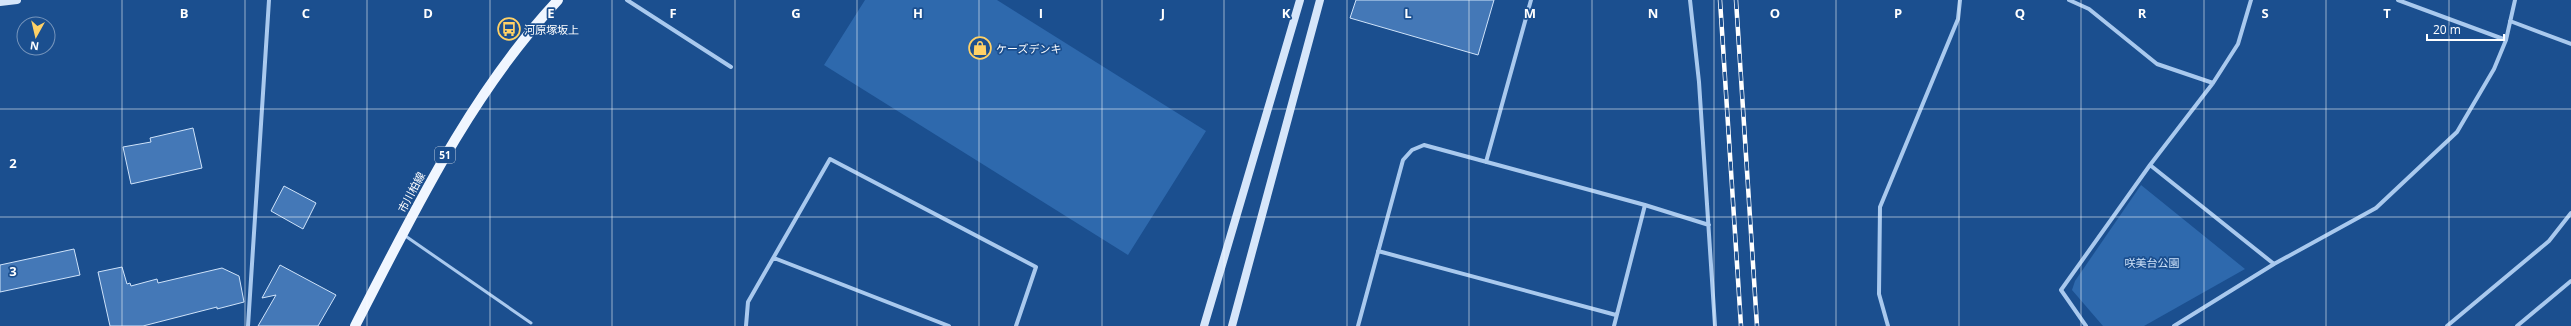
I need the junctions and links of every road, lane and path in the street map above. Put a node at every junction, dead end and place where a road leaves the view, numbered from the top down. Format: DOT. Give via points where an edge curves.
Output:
graph roads {
  1 [pos="17,0"];
  2 [pos="269,0"];
  3 [pos="558,0"];
  4 [pos="628,0"];
  5 [pos="1300,0"];
  6 [pos="1320,0"];
  7 [pos="1531,0"];
  8 [pos="1690,0"];
  9 [pos="1960,0"];
  10 [pos="2069,0"];
  11 [pos="2251,0"];
  12 [pos="2398,0"];
  13 [pos="2515,0"];
  14 [pos="0,2"];
  15 [pos="2510,21"];
  16 [pos="2506,40"];
  17 [pos="2571,44"];
  18 [pos="731,67"];
  19 [pos="2213,83"];
  20 [pos="1486,162"];
  21 [pos="2150,166"];
  22 [pos="1645,205"];
  23 [pos="2571,213"];
  24 [pos="1709,225"];
  25 [pos="403,234"];
  26 [pos="1378,251"];
  27 [pos="774,258"];
  28 [pos="2274,264"];
  29 [pos="2571,281"];
  30 [pos="1616,315"];
  31 [pos="531,323"];
  32 [pos="248,326"];
  33 [pos="355,326"];
  34 [pos="746,326"];
  35 [pos="949,326"];
  36 [pos="1016,326"];
  37 [pos="1204,326"];
  38 [pos="1232,326"];
  39 [pos="1358,326"];
  40 [pos="1614,326"];
  41 [pos="1715,326"];
  42 [pos="1888,326"];
  43 [pos="2086,326"];
  44 [pos="2174,326"];
  45 [pos="2447,326"];
  46 [pos="2517,326"];
  1 -- 14 [label="street"];
  2 -- 32 [label="street"];
  3 -- 25 [label="main road, 市川柏線 / 51" via="536,24 456,137"];
  4 -- 18 [label="street"];
  5 -- 37 [label="street"];
  6 -- 38 [label="street"];
  7 -- 20 [label="street"];
  8 -- 24 [label="street"];
  9 -- 42 [label="street" via="1958,19 1880,207 1879,294"];
  10 -- 19 [label="street" via="2089,9 2157,64"];
  11 -- 19 [label="street" via="2238,44"];
  12 -- 16 [label="street"];
  13 -- 15 [label="street"];
  15 -- 16 [label="street"];
  15 -- 17 [label="street"];
  16 -- 28 [label="street" via="2494,68 2457,132 2376,208"];
  19 -- 21 [label="street"];
  20 -- 22 [label="street"];
  20 -- 26 [label="street" via="1424,145 1412,150 1403,160"];
  21 -- 28 [label="street"];
  21 -- 43 [label="street" via="2061,290"];
  22 -- 24 [label="street"];
  22 -- 30 [label="street"];
  23 -- 45 [label="street" via="2549,241"];
  24 -- 41 [label="street"];
  25 -- 31 [label="lane"];
  25 -- 33 [label="main road, 市川柏線 / 51"];
  26 -- 30 [label="street"];
  26 -- 39 [label="street"];
  27 -- 34 [label="street" via="748,302"];
  27 -- 35 [label="street"];
  27 -- 36 [label="street" via="830,159 1036,267"];
  28 -- 44 [label="street"];
  29 -- 46 [label="street"];
  30 -- 40 [label="street"];
}
